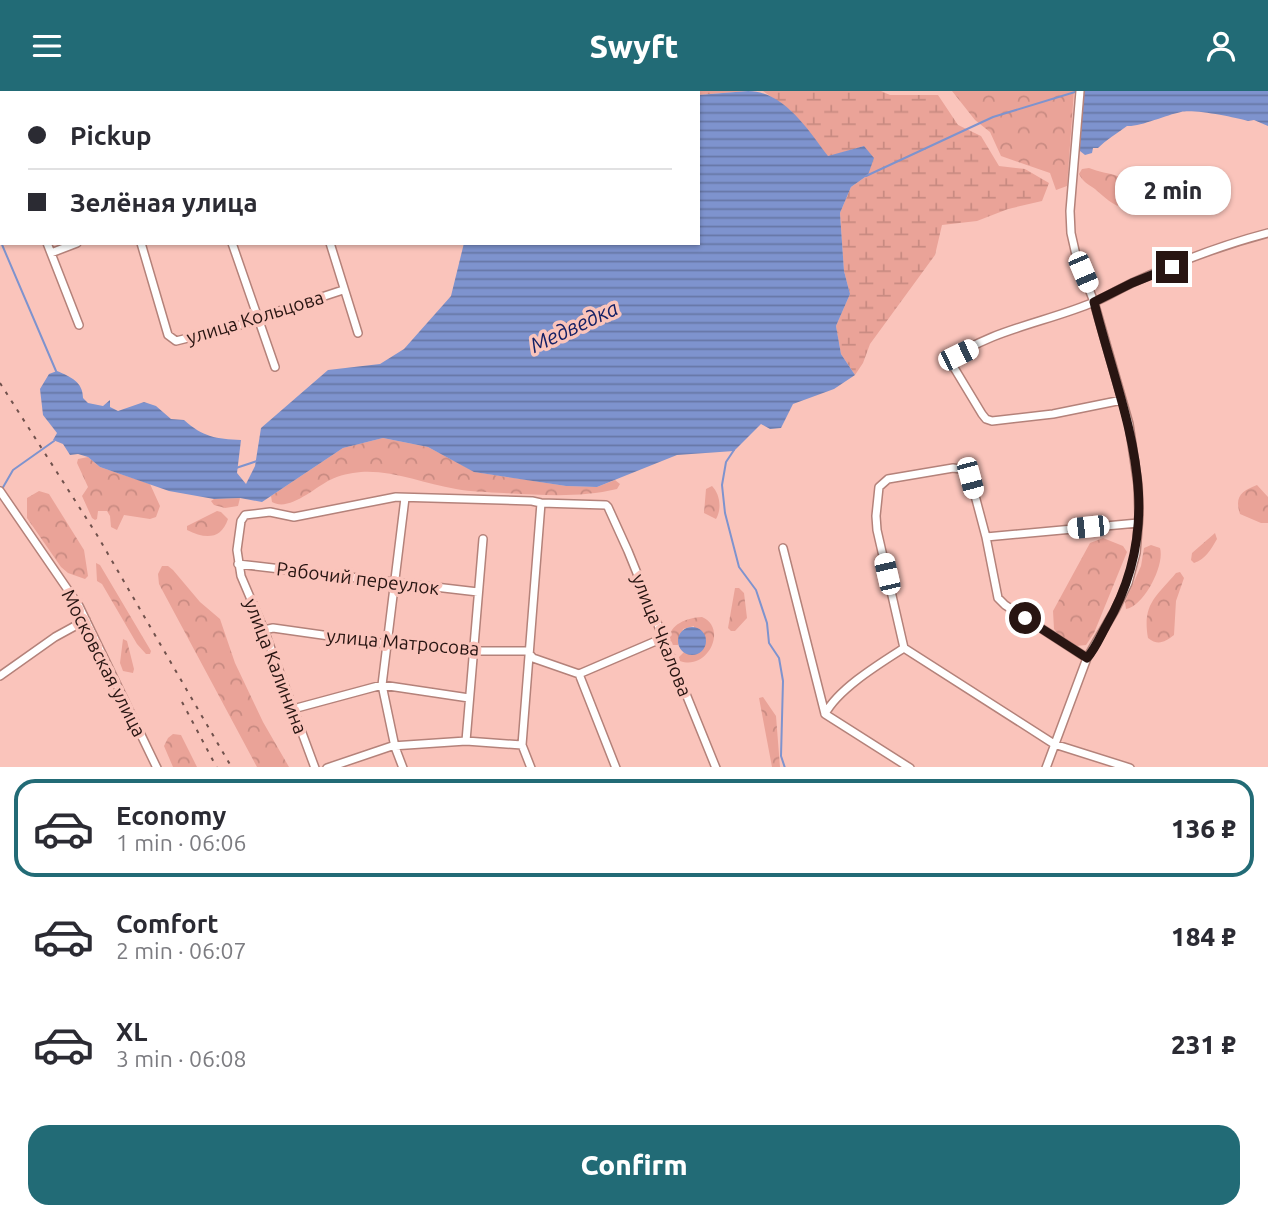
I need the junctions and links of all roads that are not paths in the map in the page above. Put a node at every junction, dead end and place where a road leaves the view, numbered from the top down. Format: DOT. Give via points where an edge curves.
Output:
graph roads {
  1 [pos="1080,91"];
  2 [pos="1268,233"];
  3 [pos="48,245"];
  4 [pos="73,245"];
  5 [pos="142,245"];
  6 [pos="233,245"];
  7 [pos="331,245"];
  8 [pos="51,253"];
  9 [pos="343,290"];
  10 [pos="1094,302"];
  11 [pos="260,320"];
  12 [pos="79,325"];
  13 [pos="358,333"];
  14 [pos="275,367"];
  15 [pos="1122,400"];
  16 [pos="0,491"];
  17 [pos="405,498"];
  18 [pos="541,503"];
  19 [pos="1138,523"];
  20 [pos="986,537"];
  21 [pos="483,539"];
  22 [pos="783,548"];
  23 [pos="238,564"];
  24 [pos="394,582"];
  25 [pos="478,592"];
  26 [pos="86,620"];
  27 [pos="264,630"];
  28 [pos="663,638"];
  29 [pos="386,644"];
  30 [pos="904,648"];
  31 [pos="474,650"];
  32 [pos="530,654"];
  33 [pos="1089,656"];
  34 [pos="579,674"];
  35 [pos="0,676"];
  36 [pos="382,685"];
  37 [pos="469,698"];
  38 [pos="293,709"];
  39 [pos="825,714"];
  40 [pos="466,741"];
  41 [pos="1055,744"];
  42 [pos="522,745"];
  43 [pos="395,747"];
  44 [pos="157,767"];
  45 [pos="314,767"];
  46 [pos="330,767"];
  47 [pos="402,767"];
  48 [pos="531,767"];
  49 [pos="616,767"];
  50 [pos="716,767"];
  51 [pos="908,767"];
  52 [pos="1046,767"];
  53 [pos="1127,767"];
  1 -- 10 [label="street" via="1070,225"];
  2 -- 10 [label="street" via="1192,259"];
  3 -- 8 [label="street"];
  4 -- 8 [label="street"];
  5 -- 11 [label="street, улица Кольцова" via="168,335 176,341"];
  6 -- 11 [label="street"];
  7 -- 9 [label="street"];
  8 -- 12 [label="street"];
  9 -- 11 [label="street, улица Кольцова"];
  9 -- 13 [label="street"];
  10 -- 15 [label="street"];
  10 -- 15 [label="street" via="989,339 950,361 982,414 992,421"];
  11 -- 14 [label="street"];
  15 -- 19 [label="street" via="1134,452"];
  16 -- 26 [label="street, Московская улица"];
  17 -- 18 [label="street"];
  17 -- 23 [label="street" via="294,517 270,512 245,515 239,531"];
  17 -- 24 [label="street"];
  18 -- 28 [label="street, улица Чкалова" via="606,505"];
  18 -- 32 [label="street"];
  19 -- 20 [label="street"];
  19 -- 33 [label="street" via="1128,583"];
  20 -- 30 [label="street" via="969,473 961,468 888,479 879,487 877,530"];
  20 -- 33 [label="street" via="999,598 1005,605"];
  21 -- 25 [label="street"];
  22 -- 39 [label="street"];
  23 -- 24 [label="street, Рабочий переулок"];
  23 -- 27 [label="street, улица Калинина"];
  24 -- 25 [label="street, Рабочий переулок"];
  24 -- 29 [label="street"];
  25 -- 31 [label="street"];
  26 -- 35 [label="street"];
  26 -- 44 [label="street, Московская улица"];
  27 -- 29 [label="street, улица Матросова"];
  27 -- 38 [label="street, улица Калинина"];
  28 -- 34 [label="street"];
  28 -- 50 [label="street, улица Чкалова"];
  29 -- 31 [label="street, улица Матросова"];
  29 -- 36 [label="street"];
  30 -- 39 [label="street" via="842,693"];
  30 -- 41 [label="street"];
  31 -- 32 [label="street, улица Матросова"];
  31 -- 37 [label="street"];
  32 -- 34 [label="street, улица Матросова"];
  32 -- 42 [label="street"];
  33 -- 41 [label="street"];
  34 -- 49 [label="street"];
  36 -- 37 [label="street"];
  36 -- 38 [label="street"];
  36 -- 43 [label="street"];
  37 -- 40 [label="street"];
  38 -- 45 [label="street, улица Калинина"];
  39 -- 51 [label="street"];
  40 -- 42 [label="street"];
  40 -- 43 [label="street"];
  41 -- 52 [label="street"];
  41 -- 53 [label="street"];
  42 -- 48 [label="street"];
  43 -- 46 [label="street"];
  43 -- 47 [label="street"];
}
